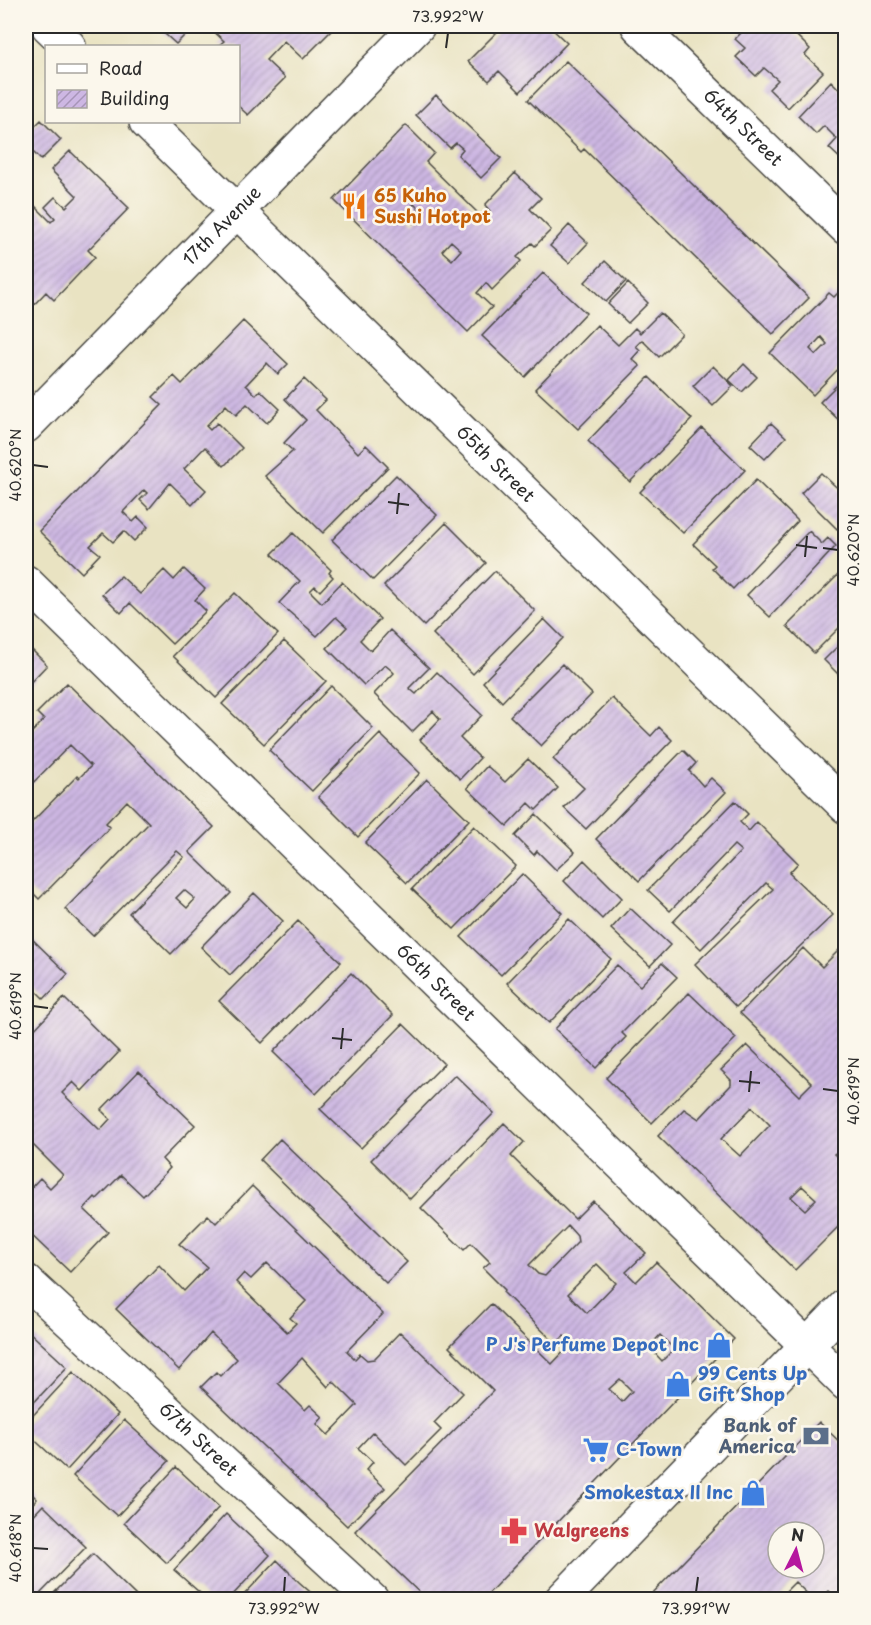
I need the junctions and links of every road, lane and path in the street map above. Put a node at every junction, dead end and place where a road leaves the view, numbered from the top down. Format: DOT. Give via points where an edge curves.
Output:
graph roads {
  1 [pos="48,26"];
  2 [pos="418,26"];
  3 [pos="639,26"];
  4 [pos="68,45"];
  5 [pos="147,123"];
  6 [pos="237,211"];
  7 [pos="846,228"];
  8 [pos="26,426"];
  9 [pos="26,582"];
  10 [pos="846,807"];
  11 [pos="26,1281"];
  12 [pos="846,1305"];
  13 [pos="807,1346"];
  14 [pos="846,1384"];
  15 [pos="372,1599"];
  16 [pos="561,1599"];
  1 -- 4 [label="street"];
  2 -- 6 [label="street, 17th Avenue"];
  3 -- 7 [label="street, 64th Street"];
  5 -- 6 [label="street, 65th Street"];
  6 -- 8 [label="street, 17th Avenue"];
  6 -- 10 [label="street, 65th Street"];
  9 -- 13 [label="street, 66th Street"];
  11 -- 15 [label="street, 67th Street"];
  12 -- 13 [label="street"];
  13 -- 14 [label="street, 66th Street"];
  13 -- 16 [label="street"];
}
